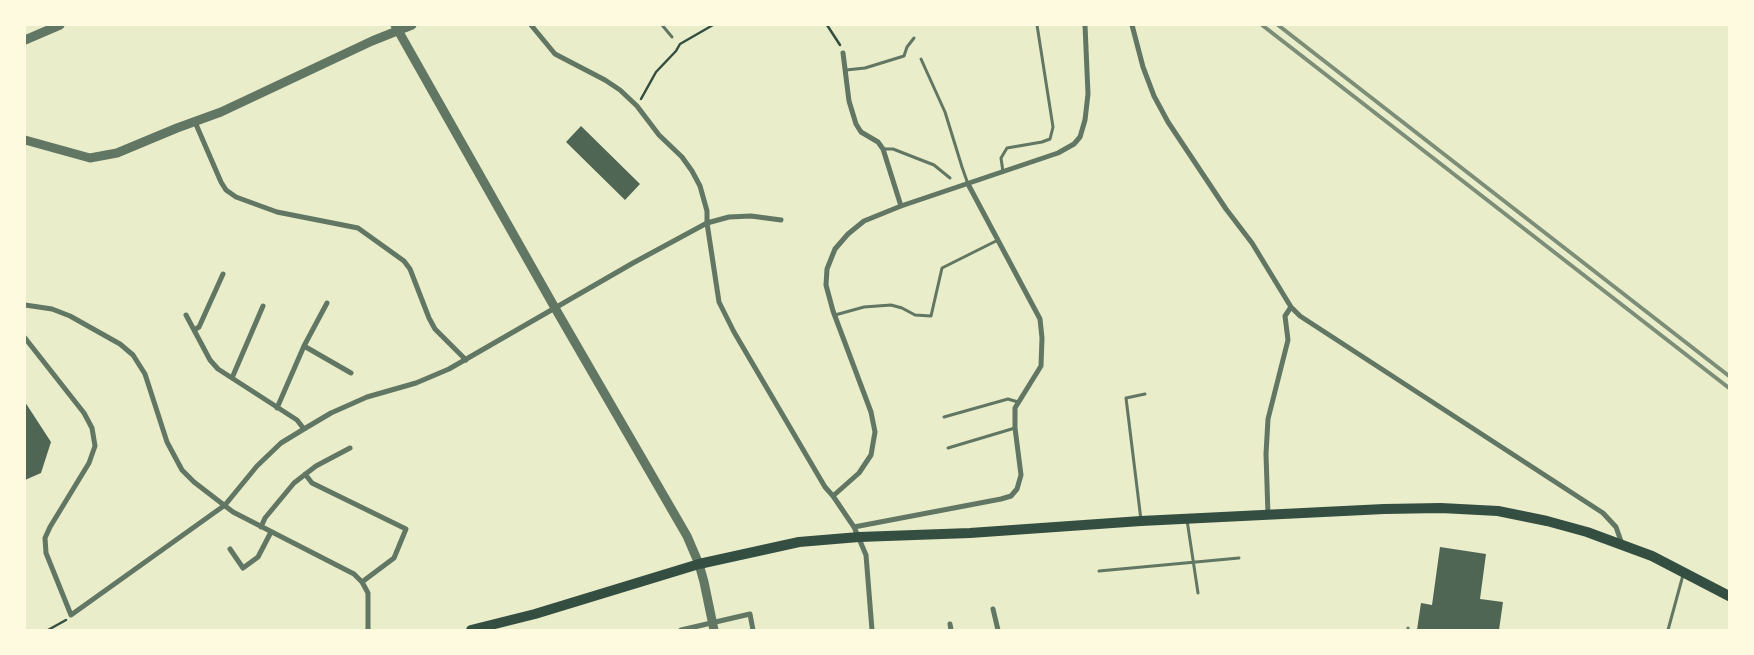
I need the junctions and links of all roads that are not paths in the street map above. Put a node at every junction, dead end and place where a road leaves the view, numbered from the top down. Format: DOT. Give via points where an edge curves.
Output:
graph roads {
  1 [pos="60,25"];
  2 [pos="412,25"];
  3 [pos="531,25"];
  4 [pos="662,25"];
  5 [pos="1037,25"];
  6 [pos="1085,25"];
  7 [pos="1132,25"];
  8 [pos="396,28"];
  9 [pos="672,38"];
  10 [pos="914,38"];
  11 [pos="25,40"];
  12 [pos="843,53"];
  13 [pos="921,60"];
  14 [pos="845,70"];
  15 [pos="195,122"];
  16 [pos="25,140"];
  17 [pos="883,149"];
  18 [pos="1003,172"];
  19 [pos="950,178"];
  20 [pos="968,184"];
  21 [pos="901,206"];
  22 [pos="781,220"];
  23 [pos="707,223"];
  24 [pos="998,240"];
  25 [pos="224,274"];
  26 [pos="327,302"];
  27 [pos="25,306"];
  28 [pos="263,306"];
  29 [pos="1291,307"];
  30 [pos="555,308"];
  31 [pos="186,315"];
  32 [pos="834,315"];
  33 [pos="194,330"];
  34 [pos="25,338"];
  35 [pos="304,346"];
  36 [pos="466,360"];
  37 [pos="351,373"];
  38 [pos="232,378"];
  39 [pos="1145,394"];
  40 [pos="1018,402"];
  41 [pos="277,408"];
  42 [pos="944,417"];
  43 [pos="1015,428"];
  44 [pos="304,429"];
  45 [pos="350,448"];
  46 [pos="948,448"];
  47 [pos="305,474"];
  48 [pos="833,496"];
  49 [pos="225,505"];
  50 [pos="1268,515"];
  51 [pos="1187,520"];
  52 [pos="1141,521"];
  53 [pos="261,527"];
  54 [pos="854,527"];
  55 [pos="271,532"];
  56 [pos="859,537"];
  57 [pos="1622,545"];
  58 [pos="230,550"];
  59 [pos="1238,558"];
  60 [pos="1194,562"];
  61 [pos="699,564"];
  62 [pos="1099,571"];
  63 [pos="1683,572"];
  64 [pos="362,582"];
  65 [pos="1198,592"];
  66 [pos="1729,596"];
  67 [pos="993,609"];
  68 [pos="950,624"];
  69 [pos="713,626"];
  70 [pos="368,630"];
  71 [pos="471,630"];
  72 [pos="681,630"];
  73 [pos="753,630"];
  74 [pos="872,630"];
  75 [pos="951,630"];
  76 [pos="998,630"];
  77 [pos="1668,630"];
  1 -- 11 [label="street"];
  2 -- 8 [label="street"];
  3 -- 23 [label="street" via="555,54 605,80 637,106 692,170 700,186"];
  4 -- 9 [label="lane"];
  5 -- 18 [label="lane" via="1053,127 1050,139 1007,148 1002,158"];
  6 -- 18 [label="street" via="1088,94 1080,138 1058,153"];
  7 -- 29 [label="street" via="1143,67 1168,122 1252,243"];
  8 -- 15 [label="street"];
  8 -- 30 [label="street"];
  10 -- 14 [label="lane" via="904,56 866,68"];
  12 -- 14 [label="street"];
  13 -- 20 [label="lane" via="946,112"];
  14 -- 17 [label="street" via="856,124"];
  15 -- 16 [label="street" via="117,153 90,158"];
  15 -- 36 [label="street" via="221,182 236,197 277,212 358,228 404,260 429,318"];
  17 -- 19 [label="lane" via="893,149 934,165"];
  17 -- 21 [label="street"];
  18 -- 20 [label="street"];
  20 -- 21 [label="street"];
  20 -- 24 [label="street"];
  21 -- 32 [label="street" via="864,221 835,249 827,269 826,285"];
  22 -- 23 [label="street" via="751,216"];
  23 -- 30 [label="street"];
  23 -- 48 [label="street" via="719,302"];
  24 -- 32 [label="lane" via="942,268 931,316 915,315 892,305 864,307"];
  24 -- 40 [label="street" via="1040,319 1041,366"];
  25 -- 33 [label="street" via="199,327"];
  26 -- 35 [label="street"];
  27 -- 49 [label="street" via="52,308 70,316 120,344 133,355 145,374 167,442 182,470"];
  28 -- 38 [label="street"];
  29 -- 50 [label="street" via="1285,316 1288,340 1268,419"];
  29 -- 57 [label="street" via="1603,513 1616,528"];
  30 -- 36 [label="street"];
  30 -- 61 [label="street" via="666,498"];
  31 -- 33 [label="street"];
  32 -- 48 [label="street" via="871,412 875,432 871,455 859,473"];
  33 -- 38 [label="street" via="210,360"];
  34 -- 49 [label="street" via="84,412 92,428 94,446 89,463 45,538 46,553 71,615"];
  35 -- 37 [label="street"];
  35 -- 41 [label="street"];
  36 -- 44 [label="street" via="416,383 367,397"];
  38 -- 41 [label="street"];
  39 -- 52 [label="lane" via="1126,398"];
  40 -- 42 [label="lane" via="1008,399"];
  40 -- 43 [label="street"];
  41 -- 44 [label="street" via="297,420"];
  43 -- 46 [label="lane"];
  43 -- 54 [label="street" via="1022,475 1011,496"];
  44 -- 49 [label="street" via="281,443 257,466"];
  45 -- 47 [label="street"];
  47 -- 53 [label="street" via="294,483"];
  47 -- 64 [label="street" via="312,483 406,529 394,558"];
  48 -- 54 [label="street"];
  49 -- 53 [label="street"];
  50 -- 51 [label="main road"];
  50 -- 57 [label="main road" via="1441,508 1498,511 1547,521"];
  51 -- 52 [label="main road"];
  51 -- 60 [label="lane"];
  52 -- 56 [label="main road" via="926,536"];
  53 -- 55 [label="street"];
  54 -- 56 [label="street"];
  55 -- 58 [label="street" via="258,557 243,568"];
  55 -- 64 [label="street" via="342,567"];
  56 -- 61 [label="main road" via="799,542"];
  56 -- 74 [label="street" via="866,554"];
  57 -- 63 [label="main road"];
  59 -- 60 [label="lane"];
  60 -- 62 [label="lane"];
  60 -- 65 [label="lane"];
  61 -- 69 [label="street"];
  61 -- 71 [label="main road"];
  63 -- 66 [label="main road"];
  63 -- 77 [label="lane"];
  64 -- 70 [label="street" via="368,593"];
  67 -- 76 [label="street"];
  68 -- 75 [label="street"];
  69 -- 72 [label="street"];
  69 -- 73 [label="street" via="750,614"];
}
